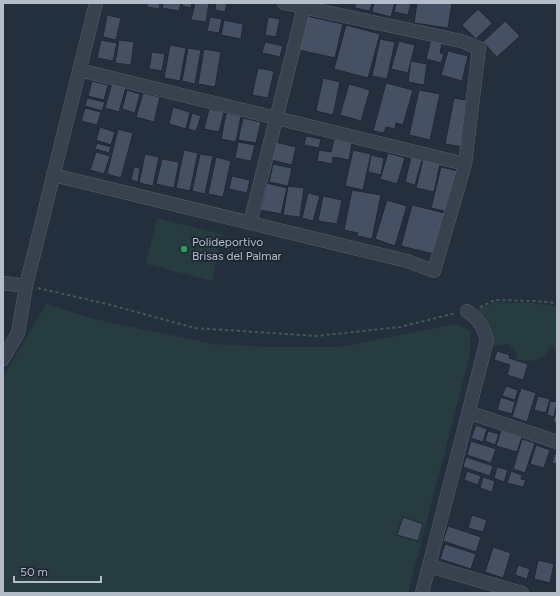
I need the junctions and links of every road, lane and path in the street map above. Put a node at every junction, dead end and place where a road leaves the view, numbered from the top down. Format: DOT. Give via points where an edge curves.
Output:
graph roads {
  1 [pos="96,3"];
  2 [pos="284,3"];
  3 [pos="304,5"];
  4 [pos="80,70"];
  5 [pos="276,118"];
  6 [pos="465,164"];
  7 [pos="53,175"];
  8 [pos="250,223"];
  9 [pos="3,283"];
  10 [pos="26,286"];
  11 [pos="557,303"];
  12 [pos="467,311"];
  13 [pos="3,359"];
  14 [pos="468,412"];
  15 [pos="557,442"];
  16 [pos="429,566"];
  17 [pos="422,593"];
  18 [pos="522,593"];
  1 -- 4 [label="street"];
  2 -- 3 [label="street"];
  3 -- 5 [label="street"];
  3 -- 6 [label="street" via="461,41 479,48"];
  4 -- 5 [label="street"];
  4 -- 7 [label="street"];
  5 -- 6 [label="street"];
  5 -- 8 [label="street"];
  6 -- 8 [label="street" via="434,271 407,261"];
  7 -- 8 [label="street"];
  7 -- 10 [label="street"];
  9 -- 10 [label="street"];
  10 -- 12 [label="path" via="111,305 195,328 316,336 400,327"];
  10 -- 13 [label="street" via="18,333"];
  11 -- 12 [label="path" via="495,300"];
  12 -- 14 [label="street" via="483,326 487,340"];
  14 -- 15 [label="street"];
  14 -- 16 [label="street"];
  16 -- 17 [label="street"];
  16 -- 18 [label="street"];
}
